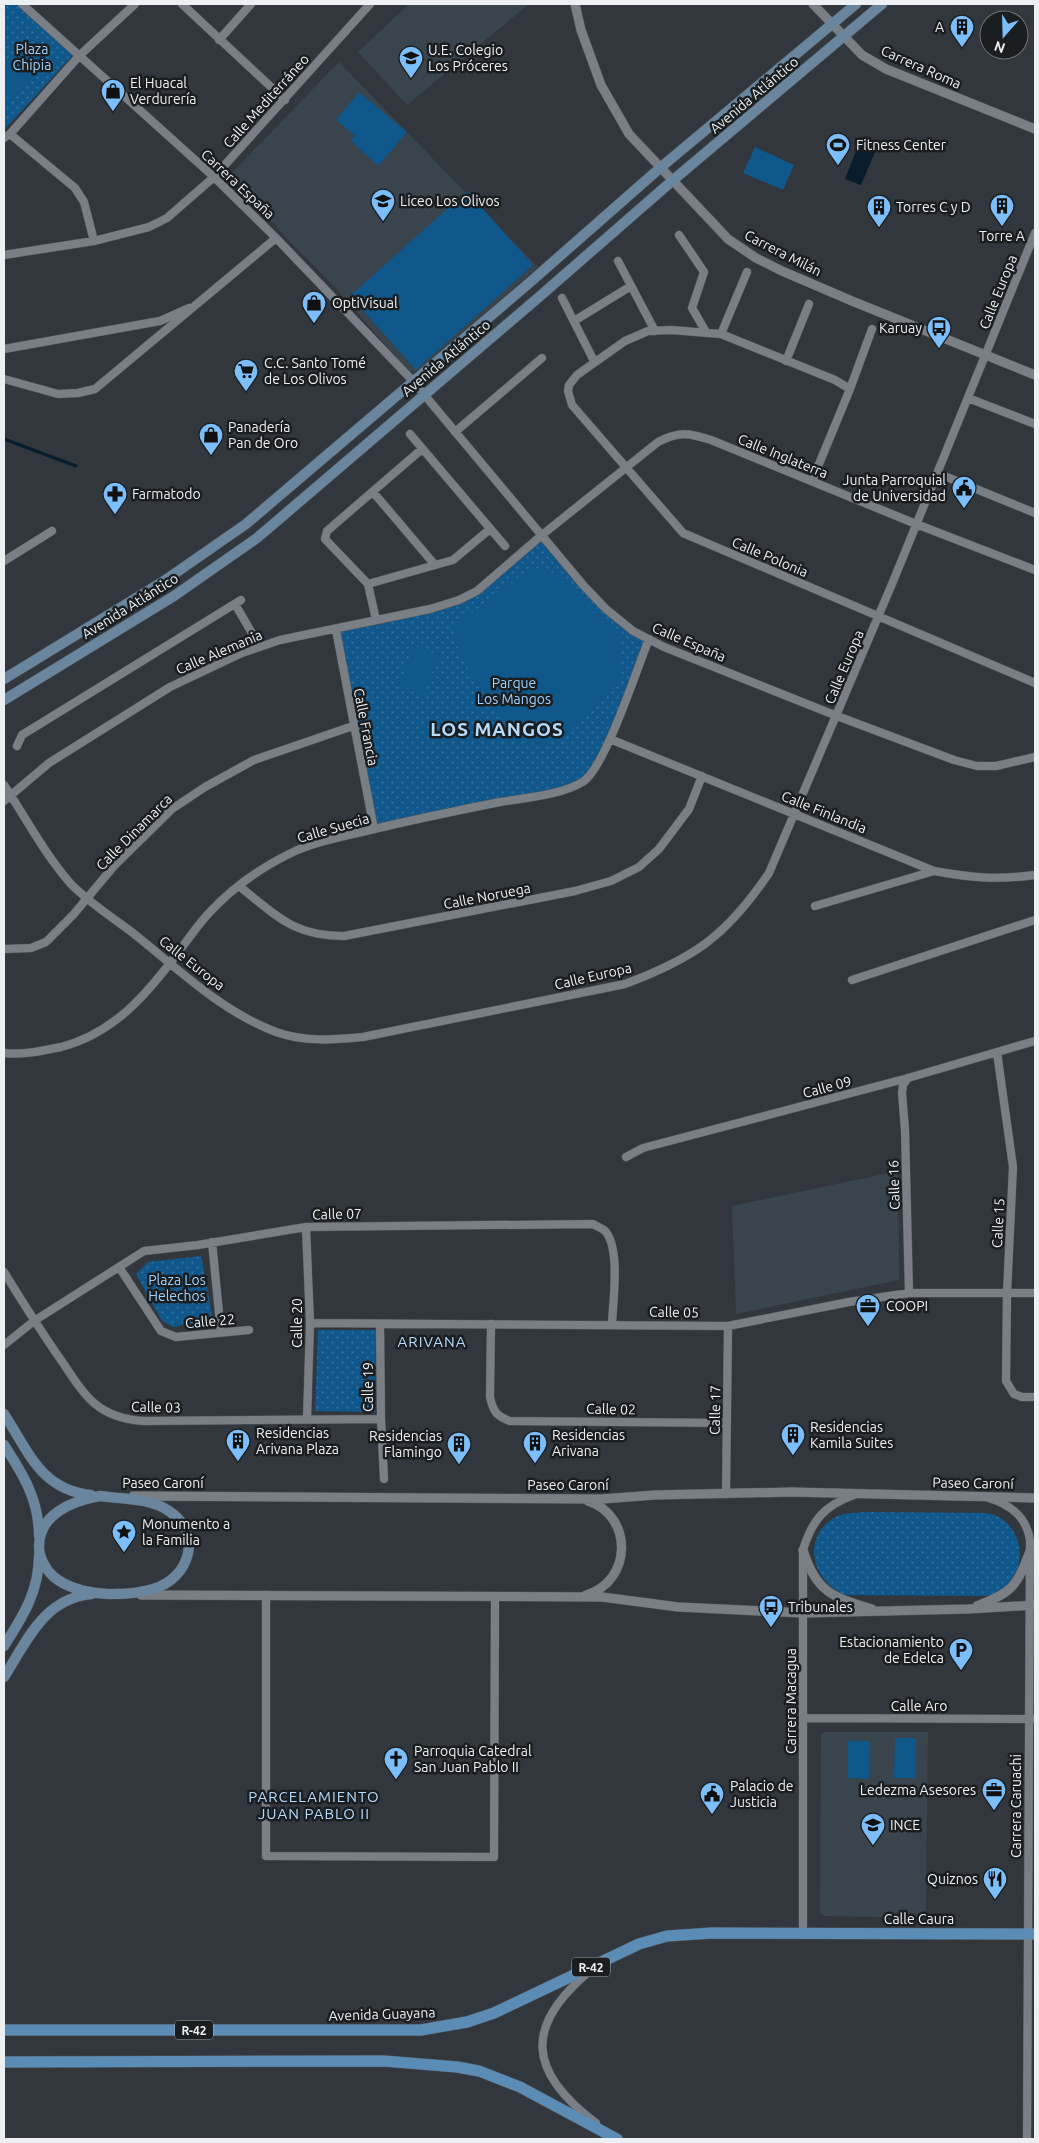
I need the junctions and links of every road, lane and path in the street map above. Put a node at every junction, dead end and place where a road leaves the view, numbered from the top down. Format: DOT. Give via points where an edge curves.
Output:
graph roads {
  1 [pos="22,4"];
  2 [pos="135,4"];
  3 [pos="182,4"];
  4 [pos="251,4"];
  5 [pos="370,4"];
  6 [pos="575,4"];
  7 [pos="813,4"];
  8 [pos="856,4"];
  9 [pos="882,4"];
  10 [pos="833,25"];
  11 [pos="844,37"];
  12 [pos="219,40"];
  13 [pos="80,56"];
  14 [pos="284,100"];
  15 [pos="1035,130"];
  16 [pos="7,136"];
  17 [pos="660,168"];
  18 [pos="214,177"];
  19 [pos="672,181"];
  20 [pos="1035,233"];
  21 [pos="679,235"];
  22 [pos="276,238"];
  23 [pos="94,241"];
  24 [pos="4,255"];
  25 [pos="618,261"];
  26 [pos="747,272"];
  27 [pos="631,286"];
  28 [pos="562,298"];
  29 [pos="200,303"];
  30 [pos="809,304"];
  31 [pos="574,321"];
  32 [pos="872,328"];
  33 [pos="655,331"];
  34 [pos="706,332"];
  35 [pos="720,334"];
  36 [pos="4,349"];
  37 [pos="985,355"];
  38 [pos="542,358"];
  39 [pos="594,361"];
  40 [pos="786,361"];
  41 [pos="1035,375"];
  42 [pos="4,379"];
  43 [pos="412,380"];
  44 [pos="850,389"];
  45 [pos="423,395"];
  46 [pos="968,398"];
  47 [pos="1035,424"];
  48 [pos="455,432"];
  49 [pos="410,434"];
  50 [pos="422,449"];
  51 [pos="626,468"];
  52 [pos="937,473"];
  53 [pos="812,481"];
  54 [pos="373,492"];
  55 [pos="1035,513"];
  56 [pos="916,524"];
  57 [pos="490,529"];
  58 [pos="52,531"];
  59 [pos="542,535"];
  60 [pos="504,546"];
  61 [pos="4,561"];
  62 [pos="435,565"];
  63 [pos="1035,570"];
  64 [pos="368,584"];
  65 [pos="879,616"];
  66 [pos="376,620"];
  67 [pos="336,630"];
  68 [pos="649,639"];
  69 [pos="260,647"];
  70 [pos="4,678"];
  71 [pos="1035,683"];
  72 [pos="4,700"];
  73 [pos="837,716"];
  74 [pos="353,726"];
  75 [pos="610,739"];
  76 [pos="17,746"];
  77 [pos="1035,757"];
  78 [pos="702,776"];
  79 [pos="4,785"];
  80 [pos="10,795"];
  81 [pos="4,801"];
  82 [pos="795,813"];
  83 [pos="374,829"];
  84 [pos="934,871"];
  85 [pos="1035,875"];
  86 [pos="239,886"];
  87 [pos="88,898"];
  88 [pos="815,906"];
  89 [pos="1035,920"];
  90 [pos="4,949"];
  91 [pos="170,962"];
  92 [pos="852,980"];
  93 [pos="1035,1041"];
  94 [pos="997,1052"];
  95 [pos="4,1053"];
  96 [pos="908,1078"];
  97 [pos="626,1157"];
  98 [pos="306,1227"];
  99 [pos="212,1242"];
  100 [pos="118,1267"];
  101 [pos="4,1272"];
  102 [pos="1007,1292"];
  103 [pos="909,1293"];
  104 [pos="1035,1293"];
  105 [pos="34,1321"];
  106 [pos="310,1323"];
  107 [pos="380,1324"];
  108 [pos="491,1324"];
  109 [pos="612,1324"];
  110 [pos="728,1326"];
  111 [pos="249,1330"];
  112 [pos="221,1333"];
  113 [pos="4,1345"];
  114 [pos="1035,1398"];
  115 [pos="4,1414"];
  116 [pos="308,1419"];
  117 [pos="381,1419"];
  118 [pos="727,1423"];
  119 [pos="4,1445"];
  120 [pos="384,1479"];
  121 [pos="726,1494"];
  122 [pos="856,1494"];
  123 [pos="100,1496"];
  124 [pos="985,1497"];
  125 [pos="1035,1498"];
  126 [pos="580,1499"];
  127 [pos="39,1549"];
  128 [pos="803,1550"];
  129 [pos="1030,1550"];
  130 [pos="113,1594"];
  131 [pos="266,1595"];
  132 [pos="495,1596"];
  133 [pos="576,1597"];
  134 [pos="1033,1606"];
  135 [pos="968,1609"];
  136 [pos="880,1611"];
  137 [pos="803,1613"];
  138 [pos="4,1646"];
  139 [pos="4,1677"];
  140 [pos="803,1718"];
  141 [pos="1032,1719"];
  142 [pos="803,1933"];
  143 [pos="1032,1934"];
  144 [pos="600,1963"];
  145 [pos="4,2029"];
  146 [pos="4,2062"];
  147 [pos="618,2139"];
  148 [pos="1027,2139"];
  1 -- 13 [label="street, Carrera España"];
  2 -- 13 [label="street"];
  3 -- 12 [label="street"];
  4 -- 12 [label="street"];
  5 -- 14 [label="street, Calle Mediterráneo"];
  6 -- 17 [label="street, Carrera Milán" via="601,85 629,134"];
  7 -- 10 [label="street, Carrera Roma"];
  8 -- 10 [label="main road, Avenida Atlántico"];
  9 -- 11 [label="main road, Avenida Atlántico"];
  10 -- 11 [label="street, Carrera Roma"];
  10 -- 17 [label="main road, Avenida Atlántico"];
  11 -- 15 [label="street, Carrera Roma" via="862,55 886,69"];
  11 -- 19 [label="main road, Avenida Atlántico"];
  12 -- 14 [label="street"];
  13 -- 16 [label="street"];
  13 -- 18 [label="street, Carrera España"];
  14 -- 18 [label="street, Calle Mediterráneo"];
  16 -- 23 [label="street" via="75,188 84,202"];
  17 -- 19 [label="street, Carrera Milán"];
  17 -- 43 [label="main road, Avenida Atlántico"];
  18 -- 22 [label="street, Carrera España"];
  18 -- 23 [label="street, Calle Mediterráneo" via="167,218 149,227"];
  19 -- 37 [label="street, Carrera Milán" via="728,240 756,258"];
  19 -- 45 [label="main road, Avenida Atlántico"];
  20 -- 37 [label="street, Calle Europa"];
  21 -- 34 [label="street" via="704,272 692,308"];
  22 -- 29 [label="street"];
  22 -- 43 [label="street, Carrera España"];
  23 -- 24 [label="street, Calle Mediterráneo"];
  25 -- 27 [label="street"];
  26 -- 35 [label="street"];
  27 -- 31 [label="street"];
  27 -- 33 [label="street"];
  28 -- 31 [label="street"];
  29 -- 36 [label="street" via="160,321"];
  29 -- 42 [label="street" via="95,389 58,394"];
  30 -- 40 [label="street"];
  31 -- 39 [label="street"];
  32 -- 44 [label="street"];
  33 -- 34 [label="street"];
  33 -- 39 [label="street" via="625,341"];
  34 -- 35 [label="street"];
  35 -- 40 [label="street"];
  37 -- 41 [label="street, Carrera Milán"];
  37 -- 46 [label="street, Calle Europa"];
  38 -- 48 [label="street"];
  39 -- 51 [label="street, Calle Polonia" via="577,375 568,391 572,404"];
  40 -- 44 [label="street"];
  43 -- 45 [label="street, Carrera España"];
  43 -- 70 [label="main road, Avenida Atlántico" via="246,524 164,581"];
  44 -- 53 [label="street"];
  45 -- 48 [label="street, Calle España"];
  45 -- 72 [label="main road, Avenida Atlántico" via="257,538 174,596"];
  46 -- 47 [label="street"];
  46 -- 52 [label="street, Calle Europa"];
  48 -- 59 [label="street, Calle España"];
  49 -- 50 [label="street"];
  50 -- 54 [label="street"];
  50 -- 57 [label="street"];
  51 -- 53 [label="street, Calle Inglaterra" via="672,434 689,434"];
  51 -- 59 [label="street, Calle Inglaterra"];
  51 -- 65 [label="street, Calle Polonia" via="684,533"];
  52 -- 55 [label="street"];
  52 -- 56 [label="street, Calle Europa"];
  53 -- 56 [label="street, Calle Inglaterra"];
  54 -- 62 [label="street"];
  54 -- 64 [label="street" via="327,531 325,539"];
  56 -- 63 [label="street, Calle Inglaterra"];
  56 -- 65 [label="street, Calle Europa"];
  57 -- 60 [label="street"];
  57 -- 62 [label="street" via="453,560"];
  58 -- 61 [label="street"];
  59 -- 66 [label="street, Calle Alemania" via="477,591 430,609"];
  59 -- 68 [label="street, Calle España" via="606,609 633,631"];
  62 -- 64 [label="street"];
  64 -- 66 [label="street"];
  65 -- 71 [label="street, Calle Polonia"];
  65 -- 73 [label="street, Calle Europa"];
  66 -- 67 [label="street, Calle Alemania"];
  67 -- 69 [label="street, Calle Alemania"];
  67 -- 74 [label="street, Calle Francia"];
  68 -- 73 [label="street, Calle España"];
  68 -- 75 [label="street, Calle Suecia"];
  69 -- 76 [label="street" via="238,602 22,735"];
  69 -- 80 [label="street, Calle Alemania" via="170,687 49,763"];
  73 -- 77 [label="street, Calle España" via="976,766 996,766"];
  73 -- 82 [label="street, Calle Europa"];
  74 -- 83 [label="street, Calle Francia"];
  74 -- 87 [label="street, Calle Dinamarca" via="254,760 205,787 172,809 114,866"];
  75 -- 78 [label="street, Calle Finlandia"];
  75 -- 83 [label="street, Calle Suecia" via="594,769 585,780 571,788"];
  78 -- 82 [label="street, Calle Finlandia"];
  78 -- 86 [label="street, Calle Noruega" via="689,809 660,849 639,867 611,881 574,891 344,936 321,936 302,931 282,920"];
  79 -- 80 [label="street, Calle Europa"];
  80 -- 81 [label="street, Calle Alemania"];
  80 -- 87 [label="street, Calle Europa" via="50,858"];
  82 -- 84 [label="street, Calle Finlandia"];
  82 -- 91 [label="street, Calle Europa" via="769,872 734,919 690,955 625,984 363,1038 330,1040 277,1032 250,1020 222,1003"];
  83 -- 86 [label="street, Calle Suecia" via="320,842 291,853"];
  84 -- 85 [label="street, Calle Finlandia" via="976,878"];
  84 -- 88 [label="street"];
  86 -- 91 [label="street, Calle Suecia" via="206,916"];
  87 -- 90 [label="street, Calle Dinamarca" via="46,942 31,948"];
  87 -- 91 [label="street, Calle Europa"];
  89 -- 92 [label="street"];
  91 -- 95 [label="street, Calle Suecia" via="130,1009 96,1035 46,1050"];
  93 -- 94 [label="street, Calle 09"];
  94 -- 96 [label="street, Calle 09"];
  94 -- 102 [label="street, Calle 15" via="1013,1167"];
  96 -- 97 [label="street, Calle 09" via="644,1148"];
  96 -- 103 [label="street, Calle 16" via="902,1093"];
  98 -- 99 [label="street, Calle 07"];
  98 -- 106 [label="street, Calle 20"];
  98 -- 109 [label="street, Calle 07" via="593,1224 604,1230 611,1240 614,1256"];
  99 -- 100 [label="street, Calle 07" via="144,1251"];
  99 -- 112 [label="street"];
  100 -- 105 [label="street, Calle 07"];
  100 -- 112 [label="street, Calle 22" via="161,1331 176,1337"];
  101 -- 105 [label="street, Calle 03"];
  102 -- 103 [label="street, Calle 05"];
  102 -- 104 [label="street, Calle 05"];
  102 -- 114 [label="street, Calle 15" via="1006,1381 1014,1394"];
  103 -- 110 [label="street, Calle 05"];
  105 -- 113 [label="street, Calle 07"];
  105 -- 116 [label="street, Calle 03" via="93,1402 127,1420"];
  106 -- 107 [label="street, Calle 05"];
  106 -- 116 [label="street, Calle 20"];
  107 -- 108 [label="street, Calle 05"];
  107 -- 117 [label="street, Calle 19"];
  108 -- 109 [label="street, Calle 05"];
  108 -- 118 [label="street, Calle 02" via="490,1397 496,1414 510,1421"];
  109 -- 110 [label="street, Calle 05"];
  110 -- 118 [label="street, Calle 17"];
  111 -- 112 [label="street, Calle 22"];
  115 -- 123 [label="main road" via="50,1481 73,1492"];
  116 -- 117 [label="street, Calle 03"];
  117 -- 120 [label="street, Calle 19"];
  118 -- 121 [label="street, Calle 17"];
  119 -- 127 [label="main road" via="25,1477 32,1495"];
  121 -- 122 [label="street, Paseo Caroní"];
  121 -- 126 [label="street, Paseo Caroní"];
  122 -- 124 [label="street, Paseo Caroní"];
  122 -- 128 [label="street, Carrera Macagua" via="827,1507 812,1527"];
  123 -- 126 [label="street, Paseo Caroní"];
  123 -- 127 [label="main road, Paseo Caroní" via="75,1502 53,1515 44,1525"];
  123 -- 130 [label="main road, Paseo Caroní" via="144,1502 169,1511 184,1526 188,1544 182,1569 171,1581 148,1590"];
  124 -- 125 [label="street, Paseo Caroní"];
  124 -- 129 [label="street, Carrera Caruachi" via="1008,1506 1025,1522"];
  126 -- 133 [label="street" via="607,1512 618,1528 623,1546 619,1565 610,1581 596,1592"];
  127 -- 130 [label="main road, Paseo Caroní" via="48,1571 63,1582"];
  127 -- 138 [label="main road" via="35,1588 25,1613"];
  128 -- 136 [label="street" via="808,1568 822,1587 846,1601"];
  128 -- 137 [label="street, Carrera Macagua"];
  129 -- 134 [label="street, Carrera Caruachi"];
  129 -- 135 [label="street" via="1016,1584 1007,1592"];
  130 -- 131 [label="street, Paseo Caroní"];
  130 -- 139 [label="main road" via="81,1595 56,1606 39,1622"];
  131 -- 132 [label="street, Paseo Caroní"];
  131 -- 132 [label="street" via="266,1856 494,1857"];
  132 -- 133 [label="street, Paseo Caroní"];
  133 -- 137 [label="street, Paseo Caroní" via="626,1599 685,1608"];
  134 -- 135 [label="street, Paseo Caroní"];
  134 -- 141 [label="street, Carrera Caruachi"];
  135 -- 136 [label="street, Paseo Caroní"];
  136 -- 137 [label="street, Paseo Caroní"];
  137 -- 140 [label="street, Carrera Macagua"];
  140 -- 141 [label="street, Calle Aro"];
  140 -- 142 [label="street, Carrera Macagua"];
  141 -- 143 [label="street, Carrera Caruachi"];
  142 -- 143 [label="main road, Calle Caura / R-42"];
  142 -- 144 [label="main road, Avenida Guayana / R-42" via="712,1932 667,1936 639,1944"];
  143 -- 148 [label="street, Carrera Caruachi"];
  144 -- 145 [label="main road, Avenida Guayana / R-42" via="494,2013 467,2022 421,2030"];
  144 -- 147 [label="street" via="553,2012 543,2034 542,2054 550,2075 563,2093"];
  146 -- 147 [label="main road" via="384,2061 457,2067 520,2087"];
}
